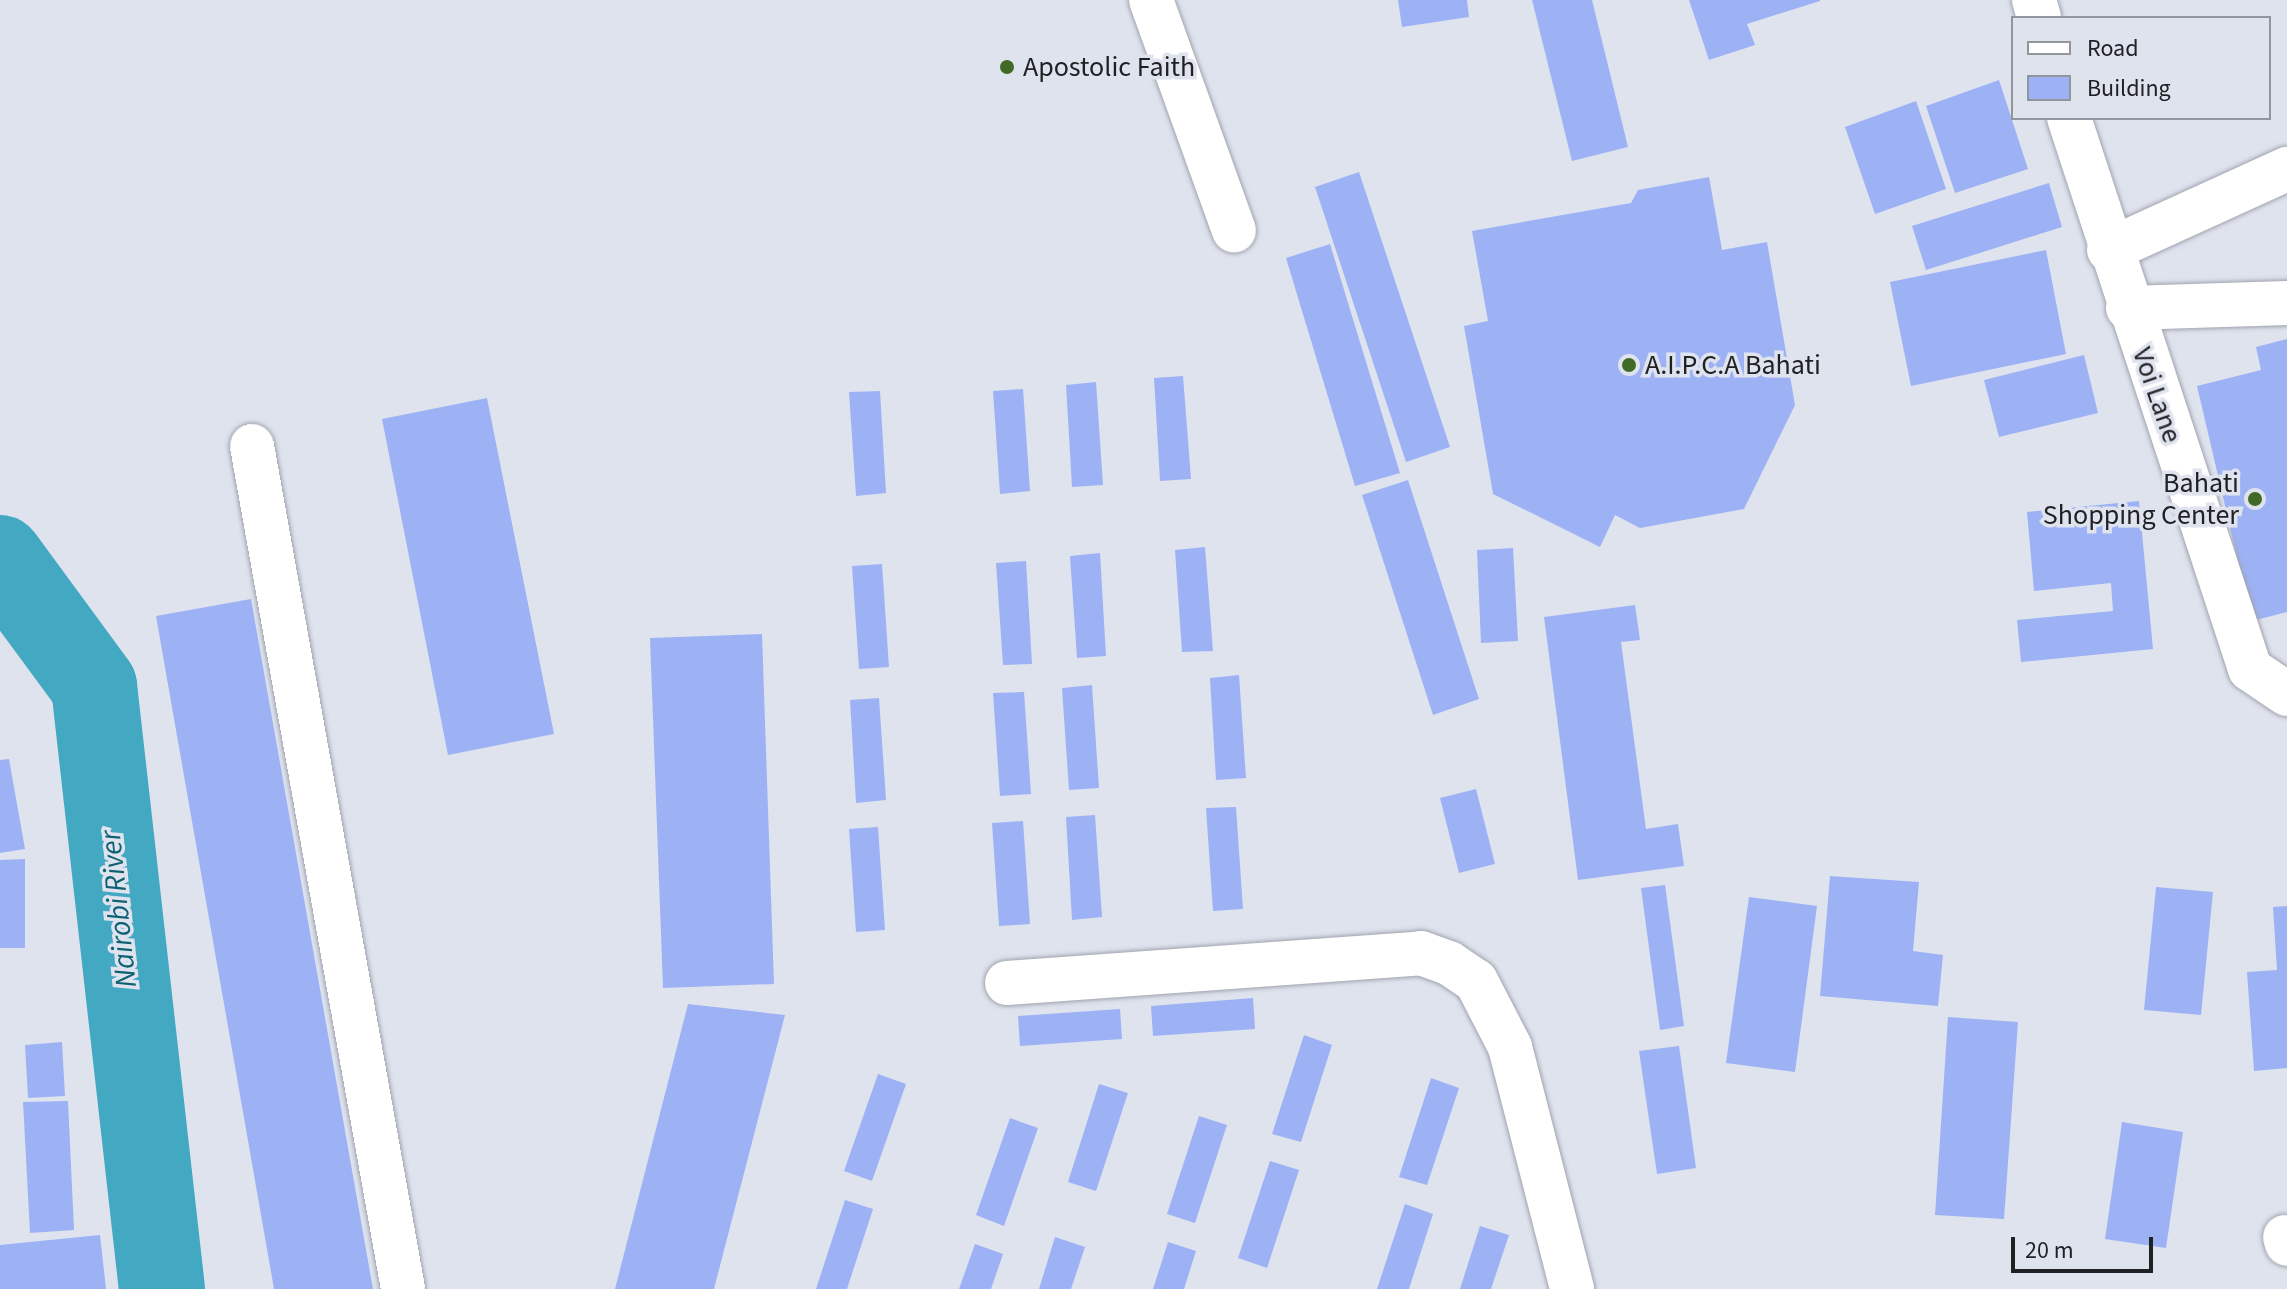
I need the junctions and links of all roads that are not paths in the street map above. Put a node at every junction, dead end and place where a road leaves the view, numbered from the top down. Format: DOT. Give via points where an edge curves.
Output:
graph roads {
  1 [pos="1151,0"];
  2 [pos="2070,120"];
  3 [pos="2287,169"];
  4 [pos="1234,231"];
  5 [pos="2109,250"];
  6 [pos="2287,303"];
  7 [pos="2128,308"];
  8 [pos="252,446"];
  9 [pos="2287,694"];
  10 [pos="1007,983"];
  11 [pos="403,1289"];
  12 [pos="1572,1289"];
  1 -- 4 [label="street"];
  2 -- 5 [label="street, Voi Lane"];
  3 -- 5 [label="street"];
  5 -- 7 [label="street, Voi Lane"];
  6 -- 7 [label="street"];
  7 -- 9 [label="street, Voi Lane" via="2250,669"];
  8 -- 11 [label="street"];
  10 -- 12 [label="street" via="1421,953 1449,963 1476,981 1510,1047"];
}
